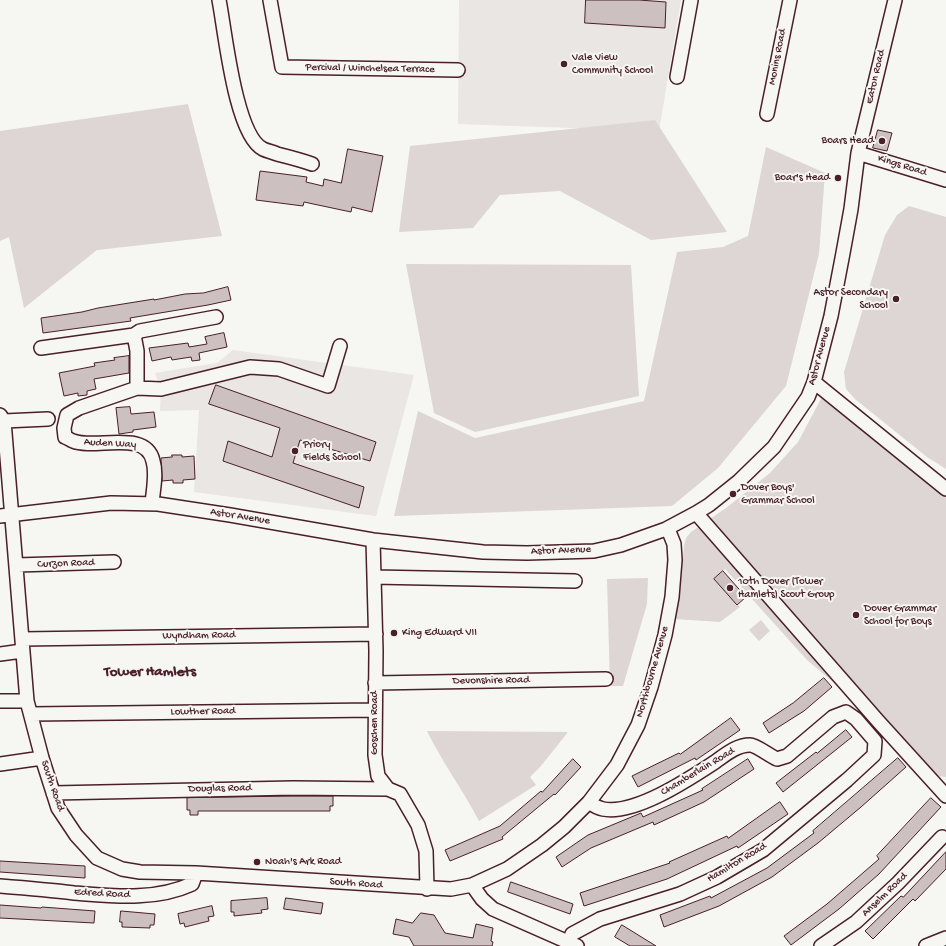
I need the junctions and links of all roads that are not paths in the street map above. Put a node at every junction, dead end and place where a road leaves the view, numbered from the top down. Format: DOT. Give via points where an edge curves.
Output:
graph roads {
  1 [pos="219,0"];
  2 [pos="270,0"];
  3 [pos="691,0"];
  4 [pos="790,0"];
  5 [pos="895,0"];
  6 [pos="458,70"];
  7 [pos="677,77"];
  8 [pos="767,114"];
  9 [pos="858,153"];
  10 [pos="312,164"];
  11 [pos="946,180"];
  12 [pos="216,317"];
  13 [pos="134,335"];
  14 [pos="340,346"];
  15 [pos="41,348"];
  16 [pos="814,382"];
  17 [pos="137,388"];
  18 [pos="2,418"];
  19 [pos="48,419"];
  20 [pos="4,462"];
  21 [pos="946,489"];
  22 [pos="152,504"];
  23 [pos="696,513"];
  24 [pos="6,515"];
  25 [pos="666,529"];
  26 [pos="373,540"];
  27 [pos="114,562"];
  28 [pos="17,566"];
  29 [pos="374,577"];
  30 [pos="575,581"];
  31 [pos="376,634"];
  32 [pos="22,645"];
  33 [pos="0,654"];
  34 [pos="606,679"];
  35 [pos="375,682"];
  36 [pos="0,701"];
  37 [pos="27,701"];
  38 [pos="375,710"];
  39 [pos="31,714"];
  40 [pos="875,741"];
  41 [pos="42,758"];
  42 [pos="0,764"];
  43 [pos="927,774"];
  44 [pos="946,779"];
  45 [pos="388,789"];
  46 [pos="53,793"];
  47 [pos="946,796"];
  48 [pos="589,802"];
  49 [pos="942,837"];
  50 [pos="196,873"];
  51 [pos="472,885"];
  52 [pos="0,886"];
  53 [pos="428,889"];
  54 [pos="946,938"];
  55 [pos="569,944"];
  56 [pos="821,946"];
  57 [pos="926,946"];
  1 -- 10 [label="street" via="232,82 247,129 262,149"];
  2 -- 6 [label="street, Percival / Winchelsea Terrace" via="282,68"];
  3 -- 7 [label="street"];
  4 -- 8 [label="street, Monins Road"];
  5 -- 9 [label="street, Eaton Road"];
  9 -- 11 [label="street, Kings Road"];
  9 -- 16 [label="street, Astor Avenue" via="844,253"];
  12 -- 13 [label="street" via="140,331"];
  13 -- 15 [label="street"];
  13 -- 17 [label="street" via="137,350"];
  14 -- 17 [label="street, Auden Way" via="328,386 279,369 250,368 161,389"];
  16 -- 21 [label="street"];
  16 -- 23 [label="street, Astor Avenue" via="808,397 774,447 739,481"];
  17 -- 22 [label="street, Auden Way" via="79,408 67,415 65,437 74,442 129,442 146,448 154,461"];
  18 -- 19 [label="street"];
  18 -- 20 [label="street, South Road"];
  20 -- 24 [label="street, South Road"];
  22 -- 24 [label="street, Astor Avenue" via="111,503"];
  22 -- 26 [label="street, Astor Avenue"];
  23 -- 25 [label="street, Astor Avenue"];
  23 -- 43 [label="street"];
  24 -- 28 [label="street, South Road"];
  25 -- 26 [label="street, Astor Avenue" via="621,545 594,551 572,552 483,552"];
  25 -- 48 [label="street, Northbourne Avenue" via="674,544 672,596 651,687 638,726 617,765"];
  26 -- 29 [label="street, Goschen Road"];
  27 -- 28 [label="street, Curzon Road"];
  28 -- 32 [label="street, South Road"];
  29 -- 30 [label="street"];
  29 -- 31 [label="street, Goschen Road"];
  31 -- 32 [label="street, Wyndham Road"];
  31 -- 35 [label="street, Goschen Road"];
  32 -- 33 [label="street, Wyndham Road"];
  32 -- 37 [label="street, South Road"];
  34 -- 35 [label="street, Devonshire Road"];
  35 -- 38 [label="street, Goschen Road"];
  36 -- 37 [label="street"];
  37 -- 39 [label="street, South Road"];
  38 -- 39 [label="street, Lowther Road"];
  38 -- 45 [label="street, Goschen Road" via="375,755 378,776"];
  39 -- 41 [label="street, South Road"];
  40 -- 48 [label="street, Chamberlain Road" via="856,719 846,712 834,717 787,756 777,759 751,745 737,748 688,780 648,800 612,810 601,809"];
  40 -- 55 [label="street, Hamilton Road" via="874,755 763,850 717,877 680,894 600,919 572,934"];
  41 -- 42 [label="street"];
  41 -- 46 [label="street, South Road"];
  43 -- 44 [label="street"];
  43 -- 47 [label="street"];
  45 -- 46 [label="street, Douglas Road" via="293,788"];
  45 -- 53 [label="street, Goschen Road" via="400,794 418,825 426,851"];
  46 -- 50 [label="street, South Road" via="62,815 97,858 122,869 140,872"];
  48 -- 51 [label="street, Northbourne Avenue" via="542,845 507,869"];
  49 -- 56 [label="street, Anselm Road" via="856,922"];
  50 -- 52 [label="street, Edred Road" via="192,884 148,896 118,897"];
  50 -- 53 [label="street, South Road"];
  51 -- 53 [label="street, South Road" via="451,890"];
  51 -- 55 [label="street" via="493,909"];
  54 -- 57 [label="street"];
}
